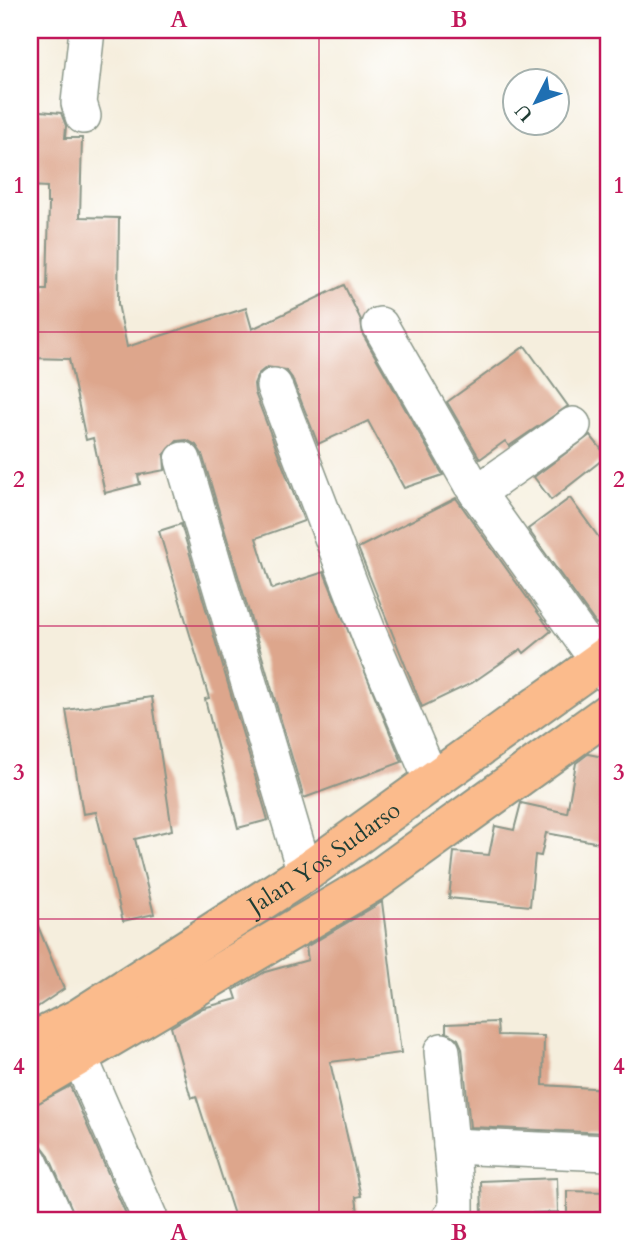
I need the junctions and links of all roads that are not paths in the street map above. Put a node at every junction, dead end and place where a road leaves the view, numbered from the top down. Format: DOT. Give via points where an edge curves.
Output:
graph roads {
  1 [pos="87,30"];
  2 [pos="83,116"];
  3 [pos="380,326"];
  4 [pos="274,386"];
  5 [pos="573,425"];
  6 [pos="183,460"];
  7 [pos="477,493"];
  8 [pos="605,664"];
  9 [pos="608,713"];
  10 [pos="432,781"];
  11 [pos="305,873"];
  12 [pos="166,984"];
  13 [pos="30,1043"];
  14 [pos="442,1051"];
  15 [pos="80,1058"];
  16 [pos="30,1085"];
  17 [pos="452,1146"];
  18 [pos="608,1153"];
  19 [pos="30,1162"];
  20 [pos="57,1221"];
  21 [pos="151,1221"];
  22 [pos="448,1221"];
  1 -- 2 [label="street" via="79,103"];
  3 -- 7 [label="street"];
  4 -- 10 [label="street" via="371,639"];
  5 -- 7 [label="street"];
  6 -- 11 [label="street"];
  7 -- 8 [label="street"];
  8 -- 10 [label="main road, Jalan Yos Sudarso"];
  9 -- 12 [label="main road, Jalan Yos Sudarso" via="375,881"];
  10 -- 11 [label="main road, Jalan Yos Sudarso"];
  11 -- 12 [label="main road, Jalan Yos Sudarso"];
  12 -- 13 [label="main road, Jalan Yos Sudarso" via="79,1017"];
  12 -- 15 [label="main road, Jalan Yos Sudarso"];
  14 -- 17 [label="street"];
  15 -- 16 [label="main road, Jalan Yos Sudarso"];
  15 -- 21 [label="street"];
  17 -- 18 [label="street"];
  17 -- 22 [label="street" via="456,1211"];
  19 -- 20 [label="street"];
}
